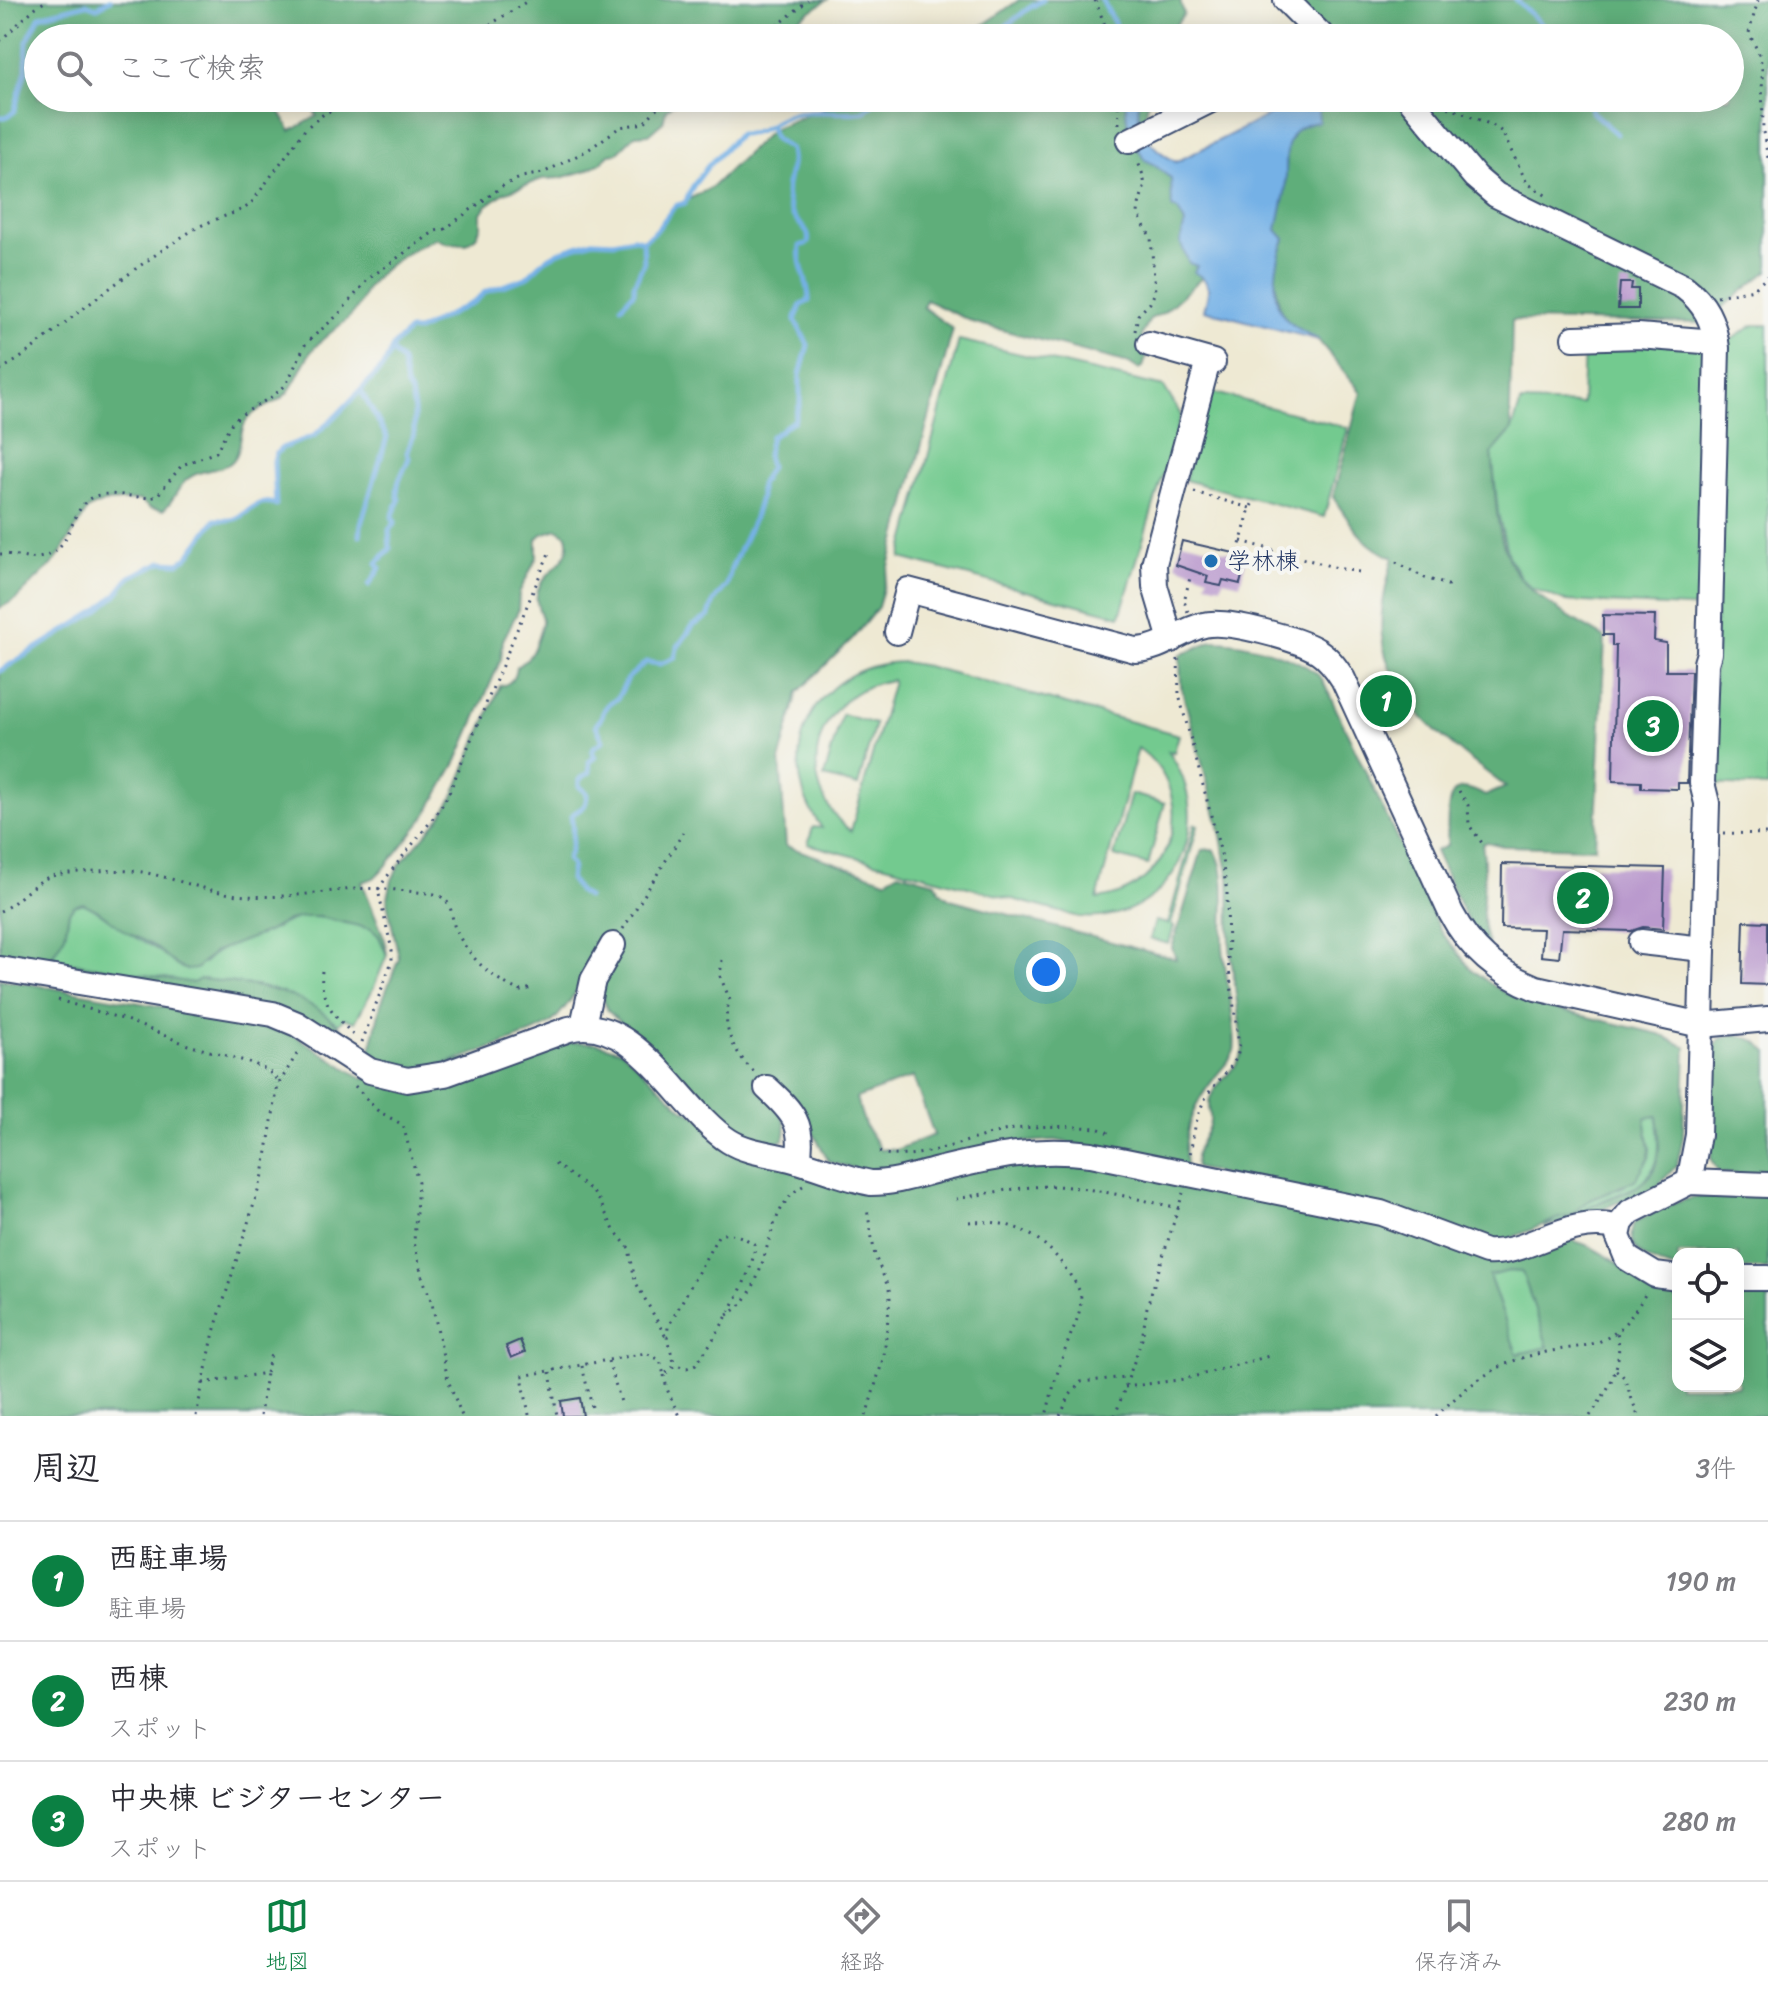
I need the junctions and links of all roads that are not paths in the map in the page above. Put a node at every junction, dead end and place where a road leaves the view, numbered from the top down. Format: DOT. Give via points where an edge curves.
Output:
graph roads {
  1 [pos="1286,0"];
  2 [pos="1310,24"];
  3 [pos="1187,112"];
  4 [pos="1421,112"];
  5 [pos="1136,138"];
  6 [pos="1574,338"];
  7 [pos="1716,342"];
  8 [pos="1149,344"];
  9 [pos="897,632"];
  10 [pos="1174,651"];
  11 [pos="1641,942"];
  12 [pos="613,945"];
  13 [pos="1703,949"];
  14 [pos="0,969"];
  15 [pos="583,1025"];
  16 [pos="1701,1025"];
  17 [pos="1764,1027"];
  18 [pos="767,1088"];
  19 [pos="798,1161"];
  20 [pos="1689,1182"];
  21 [pos="1768,1185"];
  22 [pos="1619,1228"];
  23 [pos="1666,1277"];
  24 [pos="1744,1278"];
  25 [pos="1768,1278"];
  1 -- 2 [label="lane"];
  3 -- 5 [label="lane"];
  4 -- 7 [label="lane" via="1496,195 1684,287 1704,305"];
  6 -- 7 [label="lane"];
  7 -- 13 [label="lane" via="1702,783 1707,803"];
  8 -- 10 [label="lane" via="1210,361 1153,575"];
  9 -- 10 [label="lane" via="908,590 1135,650"];
  10 -- 16 [label="lane" via="1203,625 1219,624 1319,652 1343,679 1451,913 1481,955 1536,988"];
  11 -- 13 [label="lane"];
  12 -- 15 [label="lane" via="593,980"];
  13 -- 16 [label="lane"];
  14 -- 15 [label="lane" via="273,1014 352,1062 391,1078 445,1074"];
  15 -- 19 [label="lane" via="627,1042 730,1142"];
  16 -- 17 [label="lane"];
  16 -- 20 [label="lane" via="1697,1150"];
  18 -- 19 [label="lane" via="797,1123"];
  19 -- 22 [label="lane" via="855,1180 883,1183 1020,1152 1091,1154 1186,1181 1381,1213 1486,1252 1588,1224"];
  20 -- 21 [label="lane"];
  20 -- 22 [label="lane" via="1630,1212"];
  22 -- 23 [label="lane" via="1627,1258"];
  24 -- 25 [label="lane"];
}
